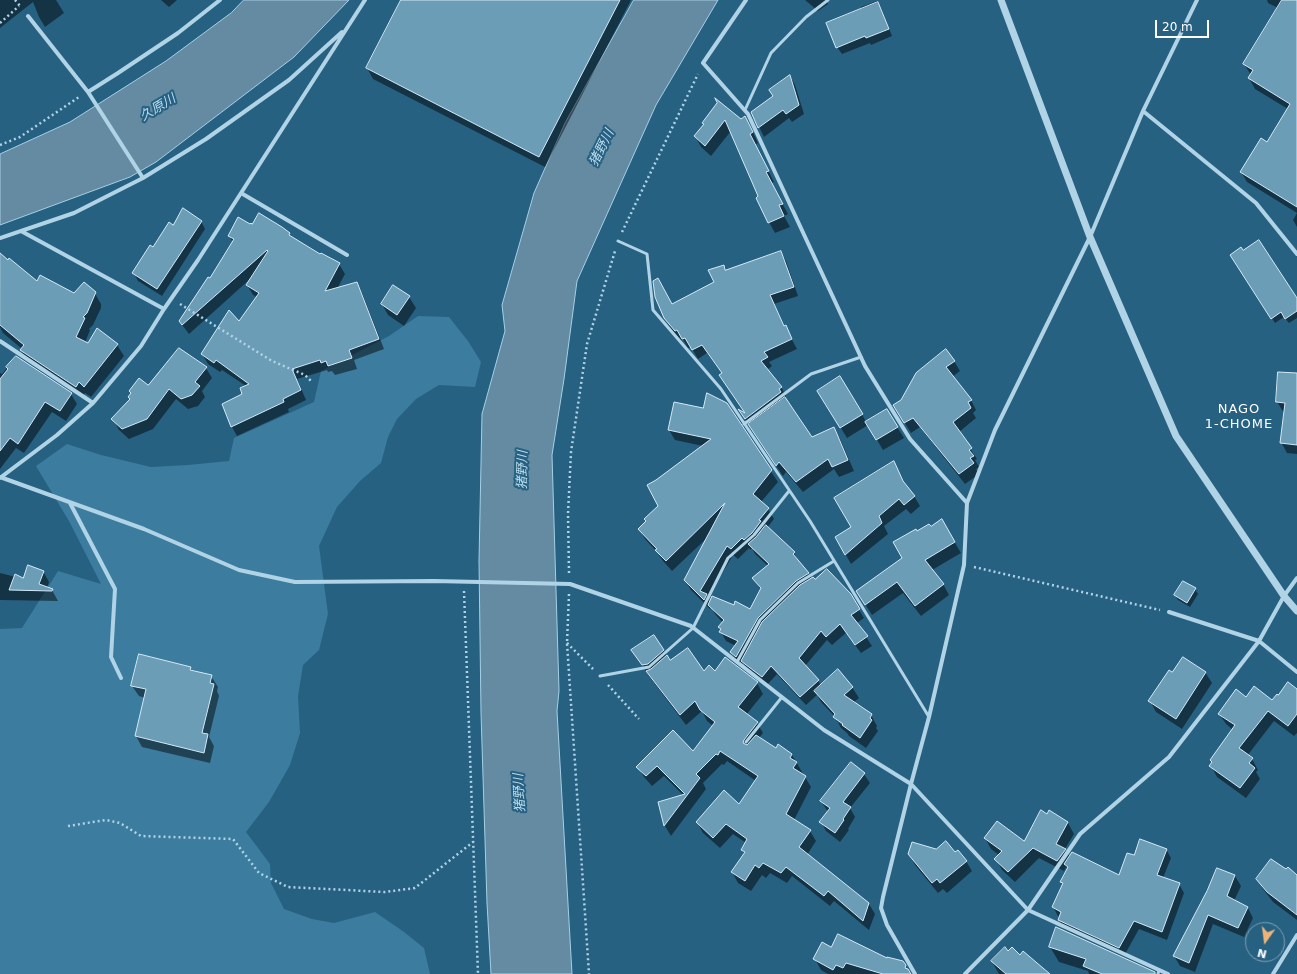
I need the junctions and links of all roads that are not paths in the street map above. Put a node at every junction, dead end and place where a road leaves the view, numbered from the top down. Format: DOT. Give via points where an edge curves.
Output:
graph roads {
  1 [pos="220,0"];
  2 [pos="365,0"];
  3 [pos="746,0"];
  4 [pos="828,0"];
  5 [pos="1001,0"];
  6 [pos="1196,0"];
  7 [pos="28,16"];
  8 [pos="346,28"];
  9 [pos="88,92"];
  10 [pos="745,110"];
  11 [pos="1143,111"];
  12 [pos="143,178"];
  13 [pos="241,193"];
  14 [pos="21,231"];
  15 [pos="1090,237"];
  16 [pos="0,238"];
  17 [pos="618,241"];
  18 [pos="1297,254"];
  19 [pos="347,255"];
  20 [pos="164,309"];
  21 [pos="0,341"];
  22 [pos="861,356"];
  23 [pos="93,403"];
  24 [pos="744,424"];
  25 [pos="0,478"];
  26 [pos="789,490"];
  27 [pos="70,502"];
  28 [pos="967,503"];
  29 [pos="834,561"];
  30 [pos="1297,578"];
  31 [pos="1284,596"];
  32 [pos="1297,611"];
  33 [pos="1169,612"];
  34 [pos="693,628"];
  35 [pos="1259,641"];
  36 [pos="737,662"];
  37 [pos="1297,672"];
  38 [pos="600,676"];
  39 [pos="121,678"];
  40 [pos="782,697"];
  41 [pos="929,718"];
  42 [pos="746,742"];
  43 [pos="911,784"];
  44 [pos="1028,910"];
  45 [pos="1297,935"];
  46 [pos="1158,972"];
  47 [pos="915,974"];
  48 [pos="965,974"];
  49 [pos="1168,974"];
  50 [pos="1273,974"];
  1 -- 9 [label="street" via="178,33"];
  2 -- 8 [label="street"];
  3 -- 10 [label="street" via="703,63"];
  4 -- 10 [label="lane" via="806,17 771,53"];
  5 -- 15 [label="street"];
  6 -- 11 [label="street"];
  7 -- 9 [label="street"];
  8 -- 12 [label="street" via="289,80 206,139"];
  8 -- 13 [label="street"];
  9 -- 12 [label="street"];
  10 -- 22 [label="street"];
  11 -- 15 [label="street"];
  11 -- 18 [label="street" via="1256,204"];
  12 -- 14 [label="street" via="74,213"];
  13 -- 19 [label="street"];
  13 -- 20 [label="street"];
  14 -- 16 [label="street"];
  14 -- 20 [label="street"];
  15 -- 28 [label="street" via="995,430"];
  15 -- 31 [label="street" via="1176,436"];
  17 -- 24 [label="lane" via="647,254 653,310 721,389"];
  20 -- 23 [label="street" via="141,346"];
  21 -- 23 [label="street"];
  22 -- 24 [label="lane" via="811,374"];
  22 -- 28 [label="street" via="910,439"];
  23 -- 25 [label="street"];
  24 -- 26 [label="lane"];
  25 -- 27 [label="street"];
  26 -- 29 [label="lane"];
  26 -- 34 [label="lane" via="754,535 728,558"];
  27 -- 34 [label="street" via="144,528 239,570 288,581 570,584"];
  27 -- 39 [label="street" via="115,588 111,657"];
  28 -- 41 [label="street" via="964,564"];
  29 -- 36 [label="lane" via="798,583 760,620"];
  29 -- 41 [label="lane"];
  30 -- 31 [label="street"];
  31 -- 32 [label="street"];
  31 -- 35 [label="street"];
  33 -- 35 [label="street"];
  34 -- 36 [label="street"];
  34 -- 38 [label="lane" via="649,667"];
  35 -- 37 [label="street"];
  35 -- 44 [label="street" via="1169,757 1080,834"];
  36 -- 40 [label="street"];
  40 -- 42 [label="lane"];
  40 -- 43 [label="street" via="824,730"];
  41 -- 43 [label="street"];
  43 -- 44 [label="street"];
  43 -- 47 [label="street" via="882,908 887,925"];
  44 -- 46 [label="street"];
  44 -- 48 [label="street"];
  45 -- 50 [label="street"];
  46 -- 49 [label="street"];
}
